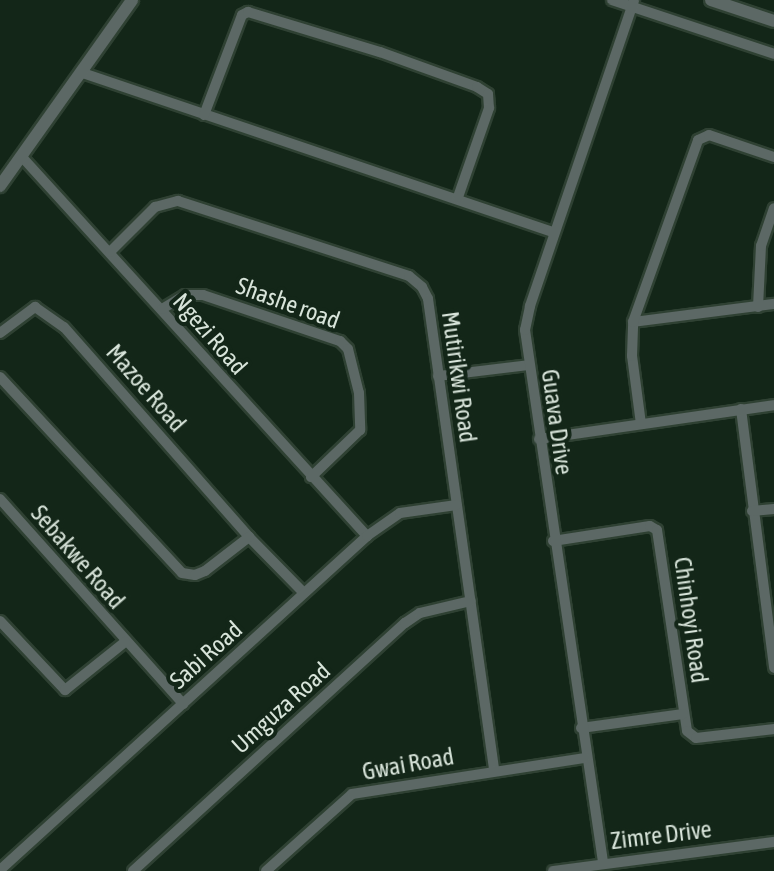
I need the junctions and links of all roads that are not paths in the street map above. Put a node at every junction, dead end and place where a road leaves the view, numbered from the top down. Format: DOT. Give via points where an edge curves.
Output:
graph roads {
  1 [pos="132,0"];
  2 [pos="612,0"];
  3 [pos="711,0"];
  4 [pos="633,3"];
  5 [pos="774,21"];
  6 [pos="774,54"];
  7 [pos="83,73"];
  8 [pos="204,115"];
  9 [pos="22,157"];
  10 [pos="774,157"];
  11 [pos="2,180"];
  12 [pos="458,197"];
  13 [pos="774,208"];
  14 [pos="554,232"];
  15 [pos="110,252"];
  16 [pos="774,304"];
  17 [pos="758,307"];
  18 [pos="162,309"];
  19 [pos="633,322"];
  20 [pos="0,333"];
  21 [pos="529,365"];
  22 [pos="438,376"];
  23 [pos="0,377"];
  24 [pos="774,405"];
  25 [pos="741,409"];
  26 [pos="641,424"];
  27 [pos="539,439"];
  28 [pos="311,477"];
  29 [pos="0,499"];
  30 [pos="456,505"];
  31 [pos="774,509"];
  32 [pos="752,511"];
  33 [pos="367,536"];
  34 [pos="249,537"];
  35 [pos="553,541"];
  36 [pos="304,593"];
  37 [pos="471,601"];
  38 [pos="0,621"];
  39 [pos="125,642"];
  40 [pos="774,668"];
  41 [pos="183,704"];
  42 [pos="683,714"];
  43 [pos="581,728"];
  44 [pos="774,729"];
  45 [pos="585,758"];
  46 [pos="494,770"];
  47 [pos="774,842"];
  48 [pos="603,862"];
  49 [pos="5,868"];
  50 [pos="133,871"];
  51 [pos="266,871"];
  52 [pos="553,871"];
  1 -- 7 [label="street"];
  2 -- 4 [label="street"];
  3 -- 5 [label="street"];
  4 -- 6 [label="street"];
  4 -- 14 [label="street, Guava Drive"];
  7 -- 8 [label="street"];
  7 -- 9 [label="street"];
  8 -- 12 [label="street"];
  8 -- 12 [label="street" via="242,15 248,12 380,52 488,94 489,108"];
  9 -- 11 [label="street"];
  9 -- 15 [label="street, Ngezi Road"];
  10 -- 19 [label="street" via="709,135 698,140"];
  12 -- 14 [label="street"];
  13 -- 17 [label="street" via="761,246"];
  14 -- 21 [label="street, Guava Drive" via="526,319"];
  15 -- 18 [label="street, Ngezi Road"];
  15 -- 22 [label="street, Mutirikwi Road" via="155,207 178,201 409,276 427,295"];
  16 -- 17 [label="street"];
  17 -- 19 [label="street"];
  18 -- 28 [label="street, Ngezi Road"];
  18 -- 28 [label="street, Shashe road" via="185,295 203,295 340,341 348,349 359,393 360,430"];
  19 -- 26 [label="street"];
  20 -- 34 [label="street, Mazoe Road" via="35,307 64,327"];
  21 -- 22 [label="street"];
  21 -- 27 [label="street, Guava Drive"];
  22 -- 30 [label="street, Mutirikwi Road"];
  23 -- 34 [label="street" via="182,573 205,571"];
  24 -- 25 [label="street"];
  25 -- 26 [label="street"];
  25 -- 32 [label="street"];
  26 -- 27 [label="street"];
  27 -- 35 [label="street, Guava Drive"];
  28 -- 33 [label="street, Ngezi Road"];
  29 -- 39 [label="street, Sebakwe Road"];
  30 -- 33 [label="street, Sabi Road" via="400,513"];
  30 -- 37 [label="street, Mutirikwi Road"];
  31 -- 32 [label="street"];
  32 -- 40 [label="street"];
  33 -- 36 [label="street, Sabi Road"];
  34 -- 36 [label="street, Mazoe Road"];
  35 -- 42 [label="street, Chinhoyi Road" via="650,526 657,530"];
  35 -- 43 [label="street, Guava Drive"];
  36 -- 41 [label="street, Sabi Road"];
  37 -- 46 [label="street, Mutirikwi Road"];
  37 -- 50 [label="street, Umguza Road" via="420,613 405,623"];
  38 -- 39 [label="street, Sebakwe Road" via="65,690"];
  39 -- 41 [label="street, Sebakwe Road"];
  41 -- 49 [label="street, Sabi Road"];
  42 -- 43 [label="street"];
  42 -- 44 [label="street, Chinhoyi Road" via="687,731 696,738"];
  43 -- 45 [label="street, Guava Drive"];
  45 -- 46 [label="street, Gwai Road"];
  45 -- 48 [label="street, Guava Drive"];
  46 -- 51 [label="street, Gwai Road" via="352,794"];
  47 -- 48 [label="street, Zimre Drive"];
  48 -- 52 [label="street, Zimre Drive"];
}
